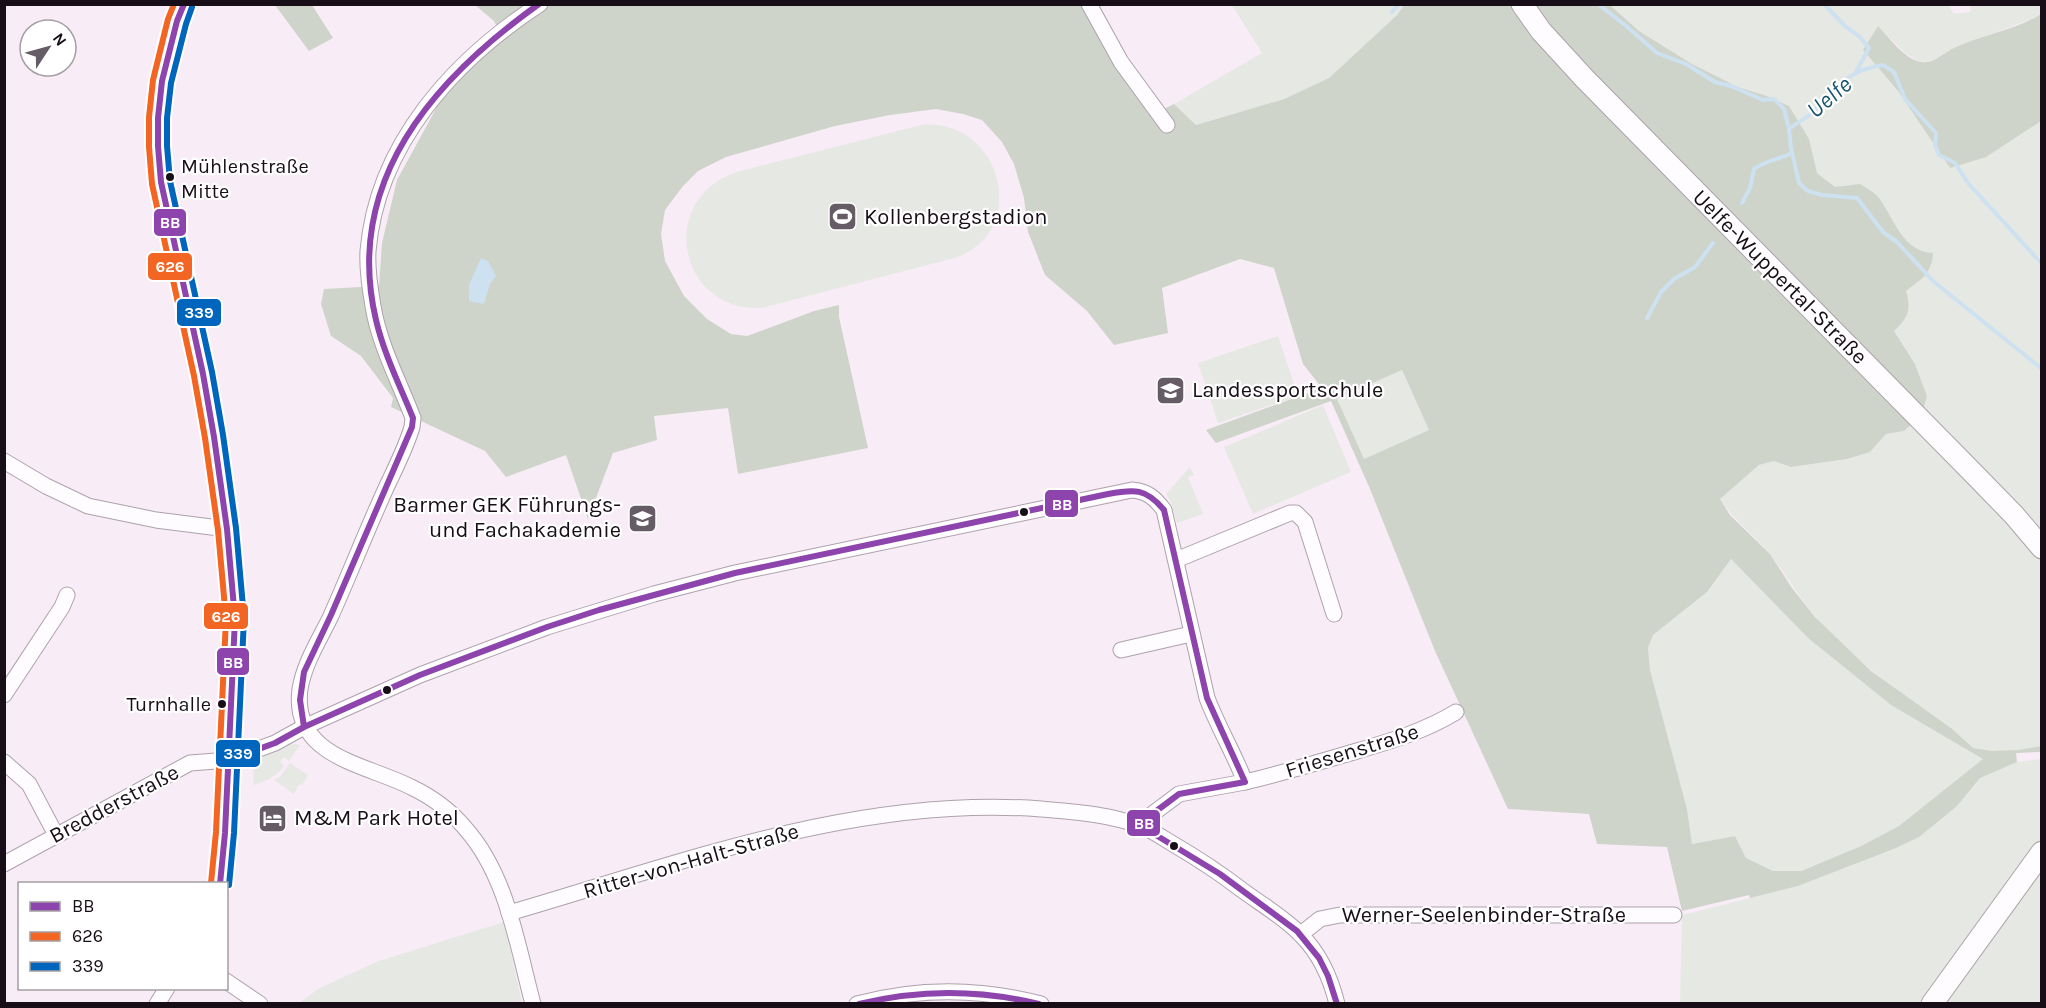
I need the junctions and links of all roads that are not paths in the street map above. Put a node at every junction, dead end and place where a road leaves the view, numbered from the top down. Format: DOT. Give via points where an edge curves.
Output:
graph roads {
  1 [pos="184,4"];
  2 [pos="540,4"];
  3 [pos="1089,4"];
  4 [pos="1522,4"];
  5 [pos="1167,125"];
  6 [pos="4,460"];
  7 [pos="227,529"];
  8 [pos="2042,548"];
  9 [pos="1176,560"];
  10 [pos="67,595"];
  11 [pos="1334,614"];
  12 [pos="1191,634"];
  13 [pos="1120,650"];
  14 [pos="4,694"];
  15 [pos="1456,712"];
  16 [pos="304,727"];
  17 [pos="229,760"];
  18 [pos="4,762"];
  19 [pos="1245,782"];
  20 [pos="1141,826"];
  21 [pos="56,836"];
  22 [pos="2042,852"];
  23 [pos="4,864"];
  24 [pos="220,882"];
  25 [pos="509,913"];
  26 [pos="1674,915"];
  27 [pos="1301,934"];
  28 [pos="228,982"];
  29 [pos="166,990"];
  30 [pos="157,1004"];
  31 [pos="260,1004"];
  32 [pos="533,1004"];
  33 [pos="857,1004"];
  34 [pos="1041,1004"];
  35 [pos="1337,1004"];
  36 [pos="1932,1004"];
  1 -- 7 [label="street" via="162,81 158,146 162,182 203,374"];
  2 -- 16 [label="street" via="489,42 443,86 396,153 379,196 368,253 373,307 413,418 412,427 304,672 300,700"];
  3 -- 5 [label="street" via="1120,62"];
  4 -- 8 [label="main road, Uelfe-Wuppertal-Straße" via="1563,56"];
  6 -- 7 [label="street" via="88,506"];
  7 -- 17 [label="street" via="235,619"];
  9 -- 11 [label="street" via="1296,513 1305,522"];
  9 -- 12 [label="street"];
  9 -- 16 [label="street, Bredderstraße" via="1164,510 1155,498 1132,490 1108,494 744,571 654,594 547,627 420,675"];
  10 -- 14 [label="street"];
  12 -- 13 [label="street"];
  12 -- 19 [label="street" via="1207,698"];
  15 -- 19 [label="street, Friesenstraße" via="1400,738"];
  16 -- 17 [label="street, Bredderstraße"];
  16 -- 25 [label="street" via="326,749 347,762 410,786 445,808 481,849"];
  17 -- 21 [label="street, Bredderstraße" via="190,763"];
  17 -- 24 [label="street"];
  18 -- 21 [label="street" via="29,784"];
  19 -- 20 [label="street, Friesenstraße" via="1179,794"];
  20 -- 25 [label="street, Ritter-von-Halt-Straße" via="1086,813 999,806 899,813 776,835"];
  20 -- 27 [label="street, Ritter-von-Halt-Straße" via="1231,881"];
  21 -- 23 [label="street, Bredderstraße"];
  22 -- 36 [label="main road"];
  25 -- 32 [label="street"];
  26 -- 27 [label="street, Werner-Seelenbinder-Straße" via="1340,915 1320,920"];
  27 -- 35 [label="street, Ritter-von-Halt-Straße" via="1323,966"];
  28 -- 31 [label="street"];
  29 -- 30 [label="street"];
  33 -- 34 [label="street" via="920,991 1016,997"];
}
